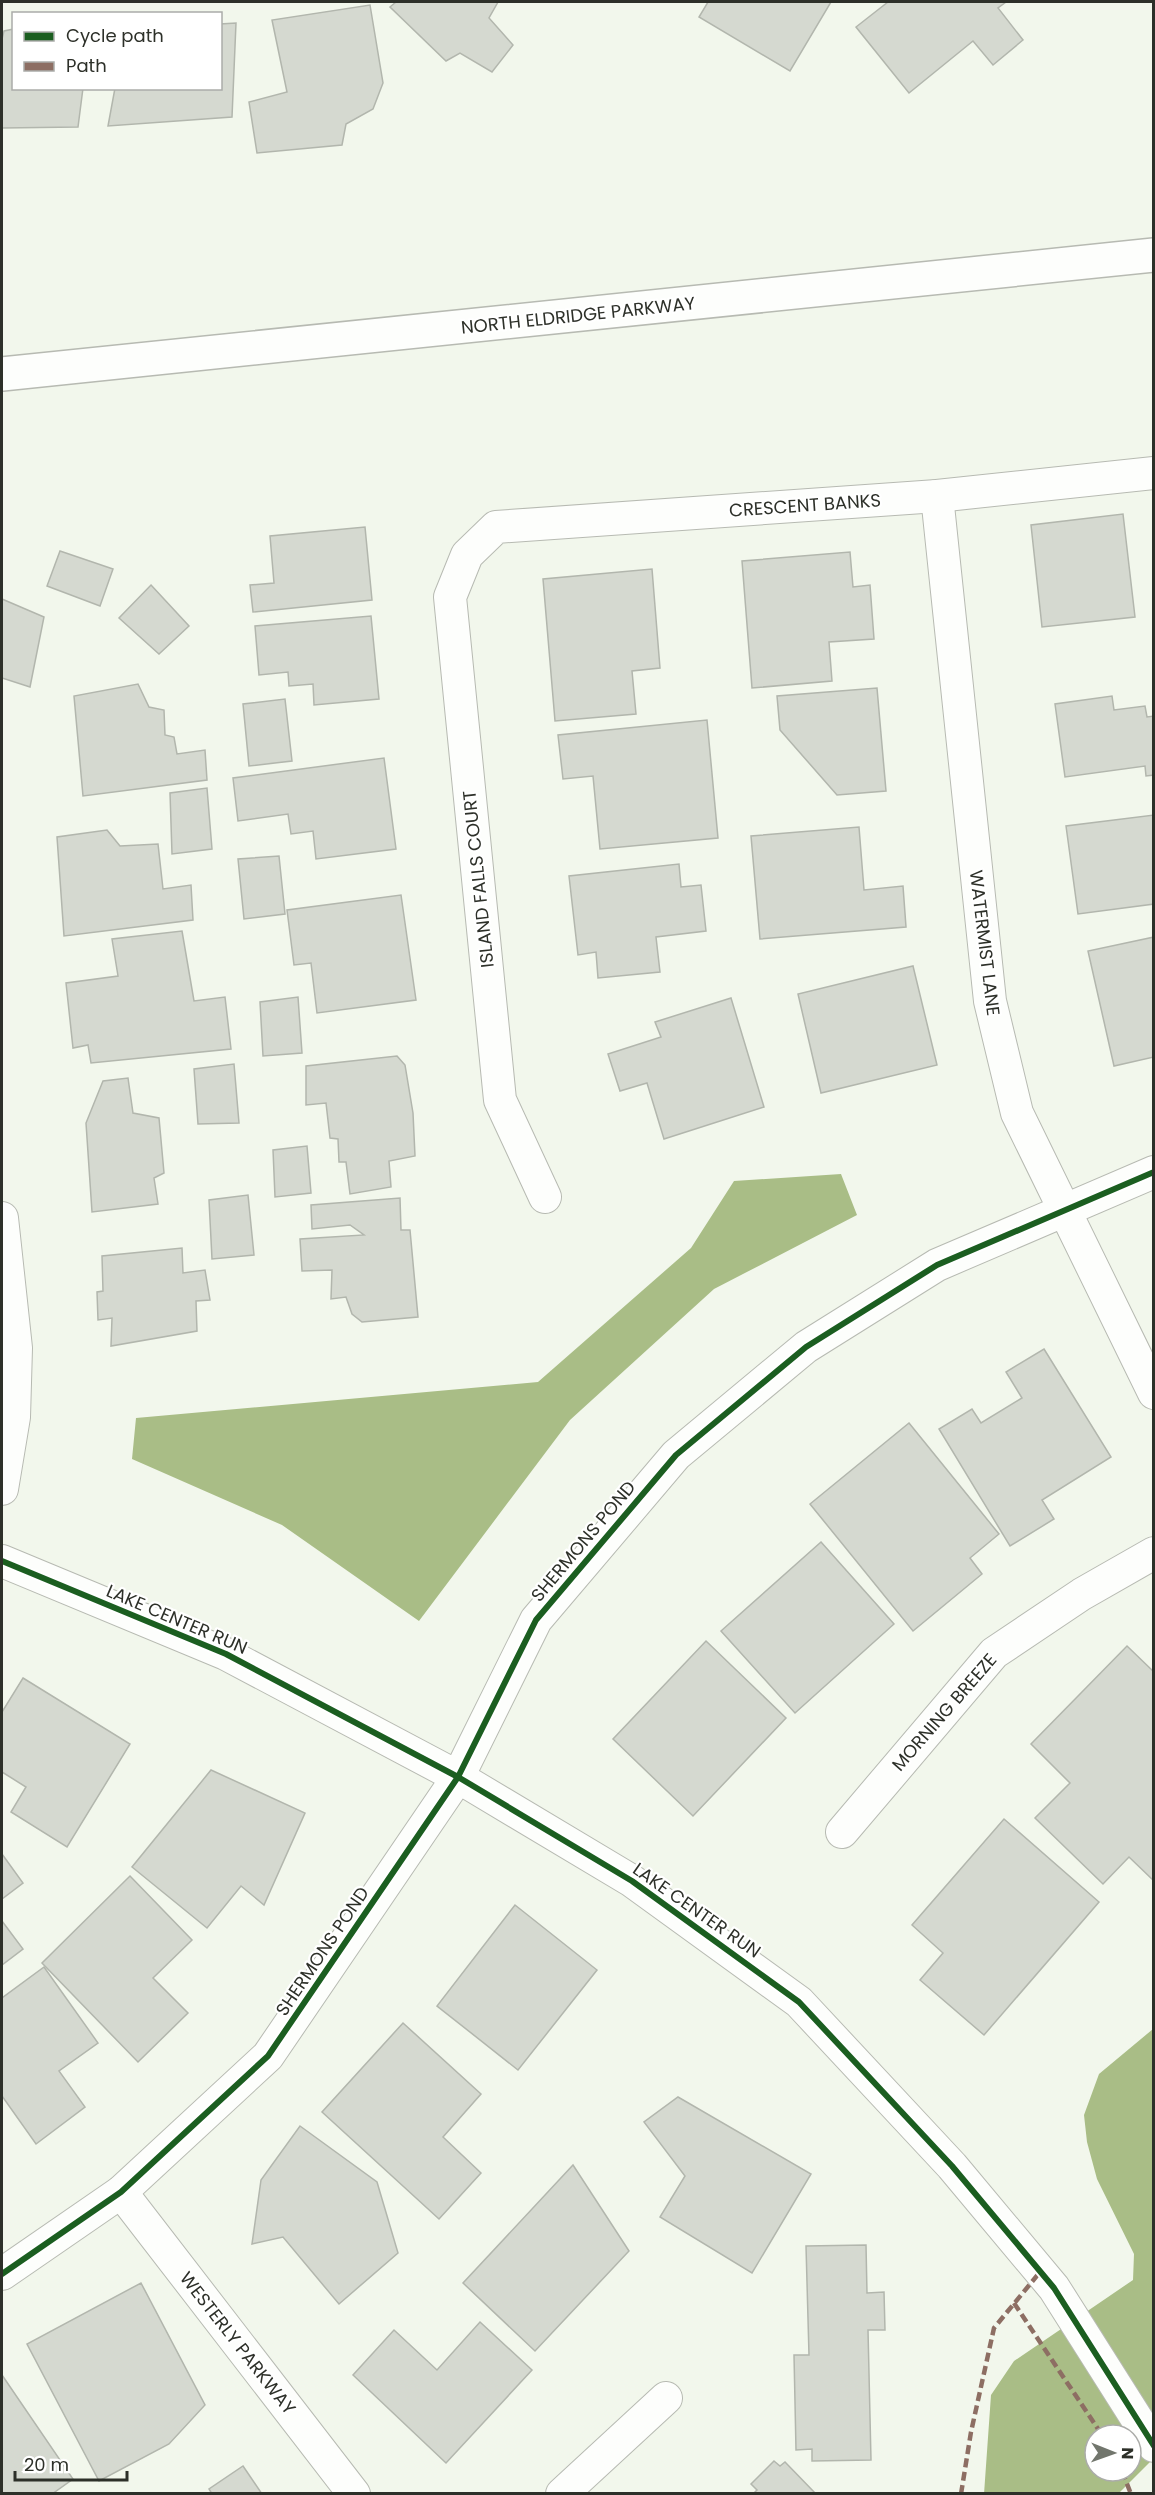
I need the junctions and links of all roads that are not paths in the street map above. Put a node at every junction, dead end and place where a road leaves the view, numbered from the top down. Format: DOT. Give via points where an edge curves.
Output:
graph roads {
  1 [pos="1154,255"];
  2 [pos="2,374"];
  3 [pos="1154,473"];
  4 [pos="937,496"];
  5 [pos="467,555"];
  6 [pos="1154,1172"];
  7 [pos="545,1197"];
  8 [pos="1064,1209"];
  9 [pos="2,1218"];
  10 [pos="1154,1393"];
  11 [pos="2,1489"];
  12 [pos="1154,1553"];
  13 [pos="2,1561"];
  14 [pos="458,1777"];
  15 [pos="842,1832"];
  16 [pos="121,2192"];
  17 [pos="2,2274"];
  18 [pos="666,2398"];
  19 [pos="1154,2446"];
  20 [pos="354,2493"];
  21 [pos="562,2493"];
  1 -- 2 [label="main road, NORTH ELDRIDGE PARKWAY"];
  3 -- 4 [label="street, CRESCENT BANKS"];
  4 -- 5 [label="street, CRESCENT BANKS" via="496,527"];
  4 -- 8 [label="street, WATERMIST LANE" via="990,1001 1017,1113"];
  5 -- 7 [label="street, ISLAND FALLS COURT" via="450,597 500,1100"];
  6 -- 8 [label="street, SHERMONS POND"];
  8 -- 10 [label="street, WATERMIST LANE"];
  8 -- 14 [label="street, SHERMONS POND" via="937,1264 806,1347 676,1455 536,1620"];
  9 -- 11 [label="street" via="16,1348 14,1417"];
  12 -- 15 [label="street, MORNING BREEZE" via="1082,1593 994,1653"];
  13 -- 14 [label="street, LAKE CENTER RUN" via="226,1654"];
  14 -- 16 [label="street, SHERMONS POND" via="268,2056"];
  14 -- 19 [label="street, LAKE CENTER RUN" via="632,1881 799,2002 952,2166 1054,2288"];
  16 -- 17 [label="street, SHERMONS POND"];
  16 -- 20 [label="street, WESTERLY PARKWAY"];
  18 -- 21 [label="street"];
}
